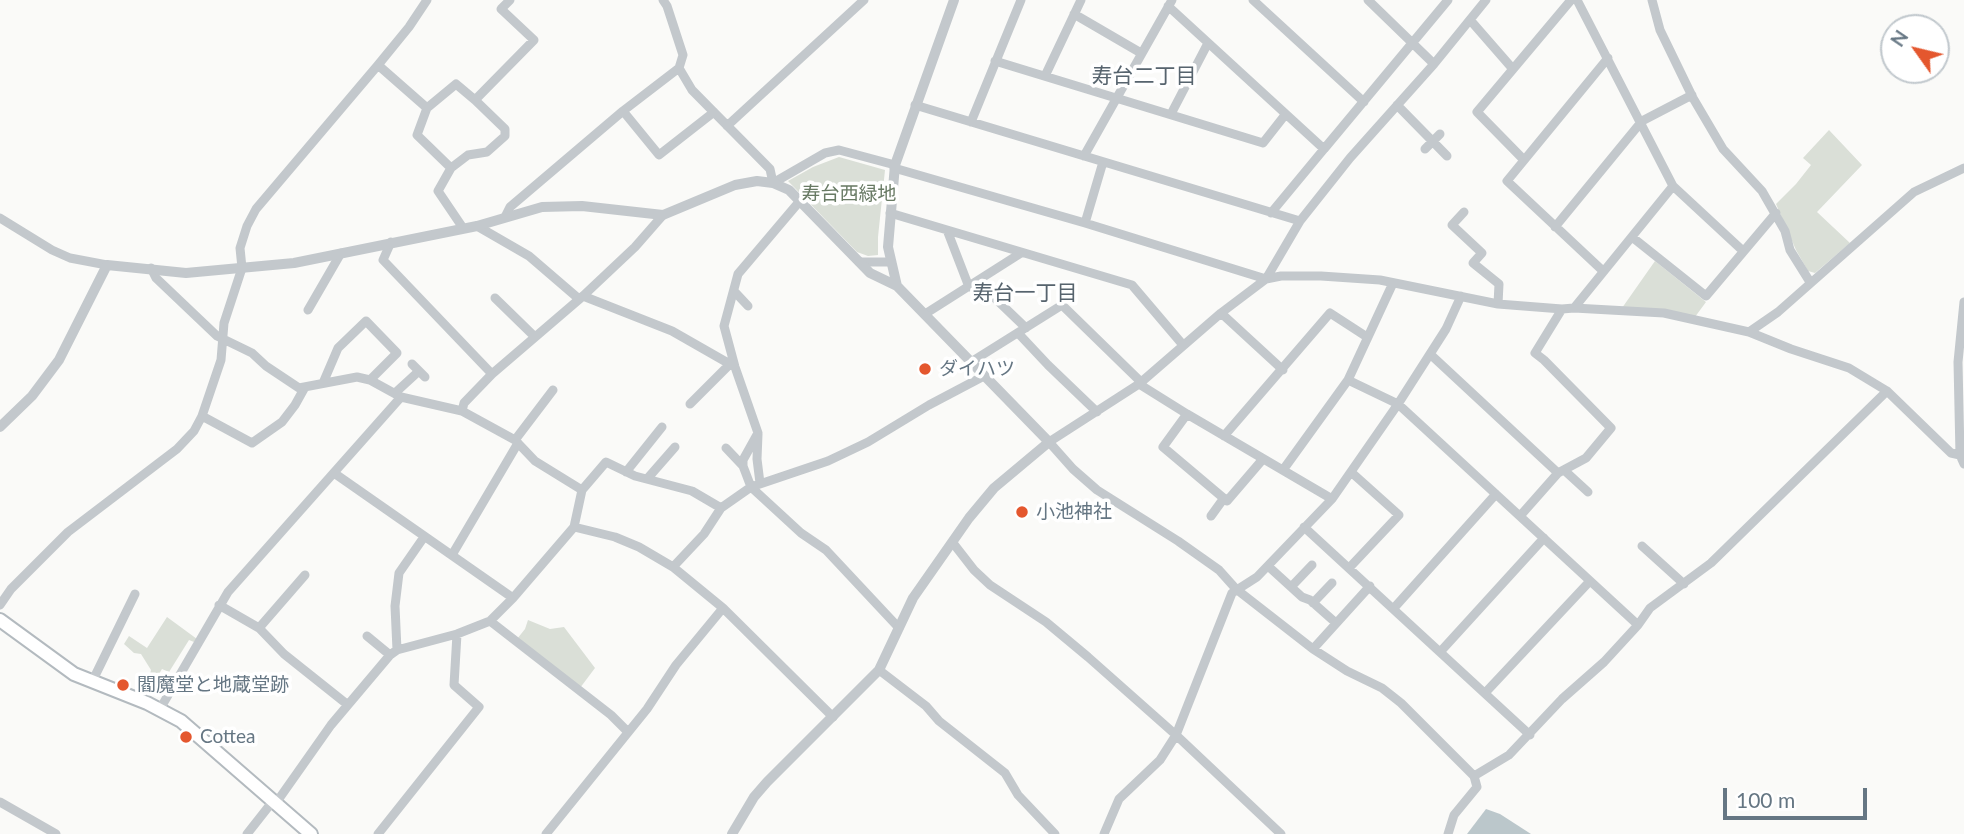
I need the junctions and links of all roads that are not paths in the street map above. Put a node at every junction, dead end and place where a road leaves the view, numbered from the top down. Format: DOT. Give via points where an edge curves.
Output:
graph roads {
  1 [pos="427,0"];
  2 [pos="510,0"];
  3 [pos="663,0"];
  4 [pos="864,0"];
  5 [pos="954,0"];
  6 [pos="1021,0"];
  7 [pos="1081,0"];
  8 [pos="1252,0"];
  9 [pos="1368,0"];
  10 [pos="1448,0"];
  11 [pos="1486,0"];
  12 [pos="1571,0"];
  13 [pos="1577,0"];
  14 [pos="1652,0"];
  15 [pos="1170,3"];
  16 [pos="1074,14"];
  17 [pos="1471,21"];
  18 [pos="1208,43"];
  19 [pos="1414,43"];
  20 [pos="1141,53"];
  21 [pos="1608,58"];
  22 [pos="995,61"];
  23 [pos="1434,64"];
  24 [pos="378,65"];
  25 [pos="679,68"];
  26 [pos="1512,68"];
  27 [pos="1045,76"];
  28 [pos="1692,95"];
  29 [pos="1117,97"];
  30 [pos="475,100"];
  31 [pos="1364,102"];
  32 [pos="915,104"];
  33 [pos="1397,105"];
  34 [pos="428,108"];
  35 [pos="623,111"];
  36 [pos="713,113"];
  37 [pos="1171,114"];
  38 [pos="1285,115"];
  39 [pos="1642,121"];
  40 [pos="971,122"];
  41 [pos="727,126"];
  42 [pos="1440,134"];
  43 [pos="1429,145"];
  44 [pos="1324,149"];
  45 [pos="1084,156"];
  46 [pos="1447,156"];
  47 [pos="1524,160"];
  48 [pos="1103,162"];
  49 [pos="894,167"];
  50 [pos="451,168"];
  51 [pos="1964,168"];
  52 [pos="773,183"];
  53 [pos="1673,186"];
  54 [pos="799,202"];
  55 [pos="1271,212"];
  56 [pos="1464,212"];
  57 [pos="890,213"];
  58 [pos="1776,213"];
  59 [pos="663,215"];
  60 [pos="505,217"];
  61 [pos="0,218"];
  62 [pos="1300,221"];
  63 [pos="1085,223"];
  64 [pos="477,226"];
  65 [pos="1555,227"];
  66 [pos="463,229"];
  67 [pos="947,230"];
  68 [pos="1632,237"];
  69 [pos="391,242"];
  70 [pos="1742,250"];
  71 [pos="341,253"];
  72 [pos="1021,253"];
  73 [pos="859,262"];
  74 [pos="891,262"];
  75 [pos="107,265"];
  76 [pos="151,268"];
  77 [pos="242,268"];
  78 [pos="1603,271"];
  79 [pos="1266,279"];
  80 [pos="1810,282"];
  81 [pos="1393,283"];
  82 [pos="973,284"];
  83 [pos="897,286"];
  84 [pos="734,291"];
  85 [pos="1461,296"];
  86 [pos="495,298"];
  87 [pos="581,298"];
  88 [pos="1964,302"];
  89 [pos="308,303"];
  90 [pos="1498,304"];
  91 [pos="748,306"];
  92 [pos="1574,308"];
  93 [pos="1562,309"];
  94 [pos="1221,313"];
  95 [pos="925,314"];
  96 [pos="1022,330"];
  97 [pos="1749,332"];
  98 [pos="535,337"];
  99 [pos="1367,337"];
  100 [pos="224,341"];
  101 [pos="1183,345"];
  102 [pos="1430,354"];
  103 [pos="971,362"];
  104 [pos="732,366"];
  105 [pos="418,370"];
  106 [pos="1283,370"];
  107 [pos="492,374"];
  108 [pos="984,376"];
  109 [pos="370,380"];
  110 [pos="1348,380"];
  111 [pos="323,383"];
  112 [pos="1140,383"];
  113 [pos="305,387"];
  114 [pos="1887,391"];
  115 [pos="546,393"];
  116 [pos="398,395"];
  117 [pos="690,404"];
  118 [pos="1398,404"];
  119 [pos="462,411"];
  120 [pos="1097,412"];
  121 [pos="1186,415"];
  122 [pos="202,416"];
  123 [pos="0,427"];
  124 [pos="662,428"];
  125 [pos="758,433"];
  126 [pos="1224,436"];
  127 [pos="517,441"];
  128 [pos="1049,442"];
  129 [pos="675,447"];
  130 [pos="726,448"];
  131 [pos="1263,459"];
  132 [pos="1962,460"];
  133 [pos="743,466"];
  134 [pos="1283,470"];
  135 [pos="626,472"];
  136 [pos="1351,472"];
  137 [pos="1561,472"];
  138 [pos="334,473"];
  139 [pos="647,479"];
  140 [pos="755,485"];
  141 [pos="582,490"];
  142 [pos="1588,492"];
  143 [pos="1496,494"];
  144 [pos="1224,498"];
  145 [pos="1332,499"];
  146 [pos="721,508"];
  147 [pos="1211,516"];
  148 [pos="1520,516"];
  149 [pos="574,527"];
  150 [pos="1304,527"];
  151 [pos="424,537"];
  152 [pos="1544,538"];
  153 [pos="953,543"];
  154 [pos="1642,546"];
  155 [pos="452,555"];
  156 [pos="1312,565"];
  157 [pos="1268,566"];
  158 [pos="673,567"];
  159 [pos="1350,568"];
  160 [pos="305,575"];
  161 [pos="1590,581"];
  162 [pos="1332,583"];
  163 [pos="1684,584"];
  164 [pos="1370,586"];
  165 [pos="1292,587"];
  166 [pos="1236,589"];
  167 [pos="135,594"];
  168 [pos="513,598"];
  169 [pos="1313,603"];
  170 [pos="0,605"];
  171 [pos="219,606"];
  172 [pos="723,608"];
  173 [pos="1394,608"];
  174 [pos="0,620"];
  175 [pos="490,621"];
  176 [pos="1336,624"];
  177 [pos="1638,625"];
  178 [pos="259,628"];
  179 [pos="899,628"];
  180 [pos="457,634"];
  181 [pos="367,636"];
  182 [pos="1313,649"];
  183 [pos="1441,651"];
  184 [pos="394,652"];
  185 [pos="879,670"];
  186 [pos="92,682"];
  187 [pos="1485,693"];
  188 [pos="348,705"];
  189 [pos="160,709"];
  190 [pos="832,717"];
  191 [pos="627,731"];
  192 [pos="1176,735"];
  193 [pos="1530,735"];
  194 [pos="1474,776"];
  195 [pos="0,802"];
  196 [pos="274,802"];
  197 [pos="56,834"];
  198 [pos="247,834"];
  199 [pos="311,834"];
  200 [pos="378,834"];
  201 [pos="546,834"];
  202 [pos="732,834"];
  203 [pos="1055,834"];
  204 [pos="1104,834"];
  205 [pos="1281,834"];
  206 [pos="1448,834"];
  1 -- 24 [label="street"];
  2 -- 30 [label="street" via="501,9 534,40"];
  3 -- 25 [label="street" via="683,55"];
  4 -- 41 [label="street"];
  5 -- 32 [label="street"];
  6 -- 22 [label="street"];
  7 -- 16 [label="street"];
  8 -- 31 [label="street"];
  9 -- 19 [label="street"];
  10 -- 19 [label="street"];
  11 -- 17 [label="street"];
  12 -- 26 [label="street"];
  13 -- 21 [label="street"];
  14 -- 28 [label="street" via="1660,30"];
  15 -- 18 [label="street"];
  15 -- 20 [label="street"];
  16 -- 20 [label="street"];
  16 -- 27 [label="street"];
  17 -- 23 [label="street"];
  17 -- 26 [label="street"];
  18 -- 37 [label="street"];
  18 -- 38 [label="street"];
  19 -- 23 [label="street"];
  19 -- 31 [label="street"];
  20 -- 29 [label="street"];
  21 -- 39 [label="street"];
  21 -- 47 [label="street"];
  22 -- 27 [label="street"];
  22 -- 40 [label="street"];
  23 -- 33 [label="street"];
  24 -- 34 [label="street"];
  24 -- 77 [label="street" via="256,209 240,248"];
  25 -- 35 [label="street"];
  25 -- 36 [label="street"];
  26 -- 47 [label="street" via="1477,113"];
  27 -- 29 [label="street"];
  28 -- 39 [label="street"];
  28 -- 58 [label="street" via="1723,149"];
  29 -- 37 [label="street"];
  29 -- 45 [label="street"];
  30 -- 34 [label="street" via="456,84"];
  30 -- 50 [label="street" via="505,129 505,136 486,152 468,155"];
  31 -- 44 [label="street"];
  32 -- 40 [label="street"];
  32 -- 49 [label="street"];
  33 -- 43 [label="street"];
  33 -- 62 [label="street"];
  34 -- 50 [label="street" via="417,135"];
  35 -- 36 [label="street" via="659,155"];
  35 -- 60 [label="street" via="510,207"];
  36 -- 41 [label="street"];
  37 -- 38 [label="street" via="1263,143"];
  38 -- 44 [label="street"];
  39 -- 53 [label="street"];
  39 -- 65 [label="street"];
  40 -- 45 [label="street"];
  41 -- 52 [label="street" via="770,169"];
  42 -- 43 [label="street"];
  43 -- 46 [label="street"];
  44 -- 55 [label="street"];
  45 -- 48 [label="street"];
  47 -- 65 [label="street" via="1507,181"];
  48 -- 55 [label="street"];
  48 -- 63 [label="street"];
  49 -- 52 [label="street" via="839,150 825,153"];
  49 -- 57 [label="street"];
  49 -- 63 [label="street"];
  50 -- 66 [label="street" via="438,191"];
  51 -- 80 [label="street" via="1914,191"];
  52 -- 54 [label="street" via="789,190"];
  52 -- 59 [label="street" via="735,185"];
  53 -- 68 [label="street"];
  53 -- 70 [label="street"];
  54 -- 73 [label="street"];
  54 -- 84 [label="street" via="738,274"];
  55 -- 62 [label="street"];
  56 -- 90 [label="street" via="1452,225 1482,253 1473,263 1499,284"];
  57 -- 67 [label="street"];
  57 -- 74 [label="street"];
  58 -- 70 [label="street"];
  58 -- 80 [label="street" via="1790,250"];
  59 -- 60 [label="street" via="561,205"];
  59 -- 87 [label="street"];
  60 -- 64 [label="street"];
  61 -- 75 [label="street" via="52,250"];
  62 -- 79 [label="street"];
  63 -- 79 [label="street"];
  64 -- 66 [label="street"];
  64 -- 87 [label="street" via="529,257"];
  65 -- 78 [label="street"];
  66 -- 69 [label="street"];
  67 -- 72 [label="street"];
  67 -- 82 [label="street"];
  68 -- 70 [label="street" via="1706,296"];
  68 -- 78 [label="street"];
  69 -- 71 [label="street"];
  69 -- 107 [label="street" via="383,260"];
  71 -- 77 [label="street"];
  71 -- 89 [label="street"];
  72 -- 82 [label="street"];
  72 -- 101 [label="street" via="1132,285"];
  73 -- 74 [label="street"];
  73 -- 83 [label="street" via="870,274"];
  74 -- 83 [label="street"];
  75 -- 76 [label="street"];
  75 -- 123 [label="street" via="59,360 32,396"];
  76 -- 77 [label="street" via="186,273"];
  76 -- 100 [label="street" via="156,278"];
  77 -- 100 [label="street" via="224,323"];
  78 -- 92 [label="street"];
  79 -- 81 [label="street" via="1321,276"];
  79 -- 94 [label="street"];
  80 -- 97 [label="street"];
  81 -- 85 [label="street"];
  81 -- 99 [label="street"];
  82 -- 95 [label="street"];
  82 -- 96 [label="street"];
  83 -- 95 [label="street"];
  84 -- 91 [label="street"];
  84 -- 104 [label="street" via="724,327"];
  85 -- 90 [label="street"];
  85 -- 102 [label="street"];
  86 -- 98 [label="street"];
  87 -- 98 [label="street"];
  87 -- 104 [label="street" via="672,331"];
  88 -- 132 [label="street" via="1958,362"];
  90 -- 93 [label="street"];
  92 -- 93 [label="street"];
  92 -- 97 [label="street" via="1664,313"];
  93 -- 137 [label="street" via="1535,354 1611,428 1586,458"];
  94 -- 101 [label="street"];
  94 -- 106 [label="street"];
  95 -- 103 [label="street"];
  96 -- 103 [label="street"];
  96 -- 112 [label="street" via="1062,305"];
  96 -- 120 [label="street" via="1048,365"];
  97 -- 114 [label="street" via="1849,368"];
  98 -- 107 [label="street"];
  99 -- 106 [label="street" via="1330,313"];
  99 -- 110 [label="street"];
  100 -- 113 [label="street" via="252,353 299,388"];
  100 -- 122 [label="street"];
  101 -- 112 [label="street"];
  102 -- 118 [label="street"];
  102 -- 137 [label="street"];
  103 -- 108 [label="street"];
  104 -- 117 [label="street"];
  104 -- 125 [label="street"];
  105 -- 116 [label="street"];
  106 -- 126 [label="street"];
  107 -- 119 [label="street"];
  108 -- 128 [label="street"];
  108 -- 140 [label="street" via="868,442 828,461"];
  109 -- 111 [label="street" via="357,377"];
  109 -- 111 [label="street" via="397,353 366,321 338,348"];
  109 -- 116 [label="street"];
  110 -- 118 [label="street"];
  110 -- 134 [label="street"];
  111 -- 113 [label="street"];
  112 -- 120 [label="street"];
  112 -- 121 [label="street"];
  113 -- 122 [label="street" via="282,422 252,443"];
  114 -- 132 [label="street"];
  114 -- 163 [label="street" via="1712,563"];
  115 -- 127 [label="street"];
  116 -- 119 [label="street"];
  116 -- 138 [label="street"];
  118 -- 136 [label="street"];
  118 -- 143 [label="street"];
  119 -- 127 [label="street"];
  120 -- 128 [label="street"];
  121 -- 126 [label="street"];
  121 -- 144 [label="street" via="1163,447"];
  122 -- 170 [label="street" via="177,449 68,533"];
  124 -- 135 [label="street"];
  125 -- 133 [label="street"];
  125 -- 140 [label="street"];
  126 -- 131 [label="street"];
  127 -- 141 [label="street" via="535,461"];
  127 -- 155 [label="street"];
  128 -- 153 [label="street" via="994,488"];
  128 -- 166 [label="street" via="1097,490 1219,570"];
  129 -- 139 [label="street"];
  130 -- 133 [label="street"];
  131 -- 134 [label="street"];
  131 -- 144 [label="street" via="1227,501"];
  133 -- 140 [label="street"];
  134 -- 145 [label="street"];
  135 -- 139 [label="street"];
  135 -- 141 [label="street" via="606,462"];
  136 -- 145 [label="street"];
  136 -- 159 [label="street" via="1399,515"];
  137 -- 142 [label="street"];
  137 -- 148 [label="street"];
  138 -- 151 [label="street"];
  138 -- 171 [label="street"];
  139 -- 146 [label="street" via="692,491"];
  140 -- 146 [label="street"];
  140 -- 179 [label="street" via="801,533 826,550"];
  141 -- 149 [label="street"];
  143 -- 148 [label="street"];
  143 -- 173 [label="street"];
  144 -- 147 [label="street"];
  145 -- 150 [label="street"];
  146 -- 158 [label="street"];
  148 -- 152 [label="street"];
  149 -- 158 [label="street" via="615,537"];
  149 -- 168 [label="street"];
  150 -- 157 [label="street"];
  150 -- 159 [label="street"];
  151 -- 155 [label="street"];
  151 -- 184 [label="street" via="399,573"];
  152 -- 161 [label="street"];
  152 -- 183 [label="street"];
  153 -- 179 [label="street" via="913,598"];
  153 -- 192 [label="street" via="990,584 1046,622"];
  154 -- 163 [label="street"];
  155 -- 168 [label="street"];
  156 -- 165 [label="street"];
  157 -- 165 [label="street"];
  157 -- 166 [label="street"];
  158 -- 172 [label="street"];
  159 -- 164 [label="street"];
  160 -- 178 [label="street"];
  161 -- 177 [label="street"];
  161 -- 187 [label="street"];
  162 -- 169 [label="street"];
  163 -- 177 [label="street" via="1650,608"];
  164 -- 173 [label="street"];
  164 -- 176 [label="street"];
  165 -- 169 [label="street"];
  166 -- 182 [label="street"];
  166 -- 192 [label="street"];
  167 -- 186 [label="street"];
  168 -- 175 [label="street"];
  169 -- 176 [label="street"];
  171 -- 178 [label="street"];
  171 -- 189 [label="street"];
  172 -- 190 [label="street"];
  172 -- 191 [label="street"];
  173 -- 183 [label="street"];
  174 -- 186 [label="main road" via="59,664"];
  175 -- 180 [label="street"];
  175 -- 191 [label="street"];
  176 -- 182 [label="street"];
  177 -- 193 [label="street"];
  178 -- 188 [label="street"];
  179 -- 185 [label="street"];
  180 -- 184 [label="street"];
  180 -- 200 [label="street" via="454,685 479,707"];
  181 -- 184 [label="street"];
  182 -- 194 [label="street" via="1391,695"];
  183 -- 187 [label="street"];
  184 -- 188 [label="street"];
  185 -- 190 [label="street"];
  185 -- 203 [label="street" via="1005,774"];
  186 -- 189 [label="main road"];
  187 -- 193 [label="street"];
  188 -- 196 [label="street"];
  189 -- 196 [label="main road" via="191,727"];
  190 -- 202 [label="street" via="754,797"];
  191 -- 201 [label="street"];
  192 -- 204 [label="street" via="1160,760 1119,799"];
  192 -- 205 [label="street"];
  193 -- 194 [label="street" via="1509,755"];
  194 -- 206 [label="street" via="1477,787 1454,815"];
  195 -- 197 [label="street"];
  196 -- 198 [label="street"];
  196 -- 199 [label="main road"];
}
